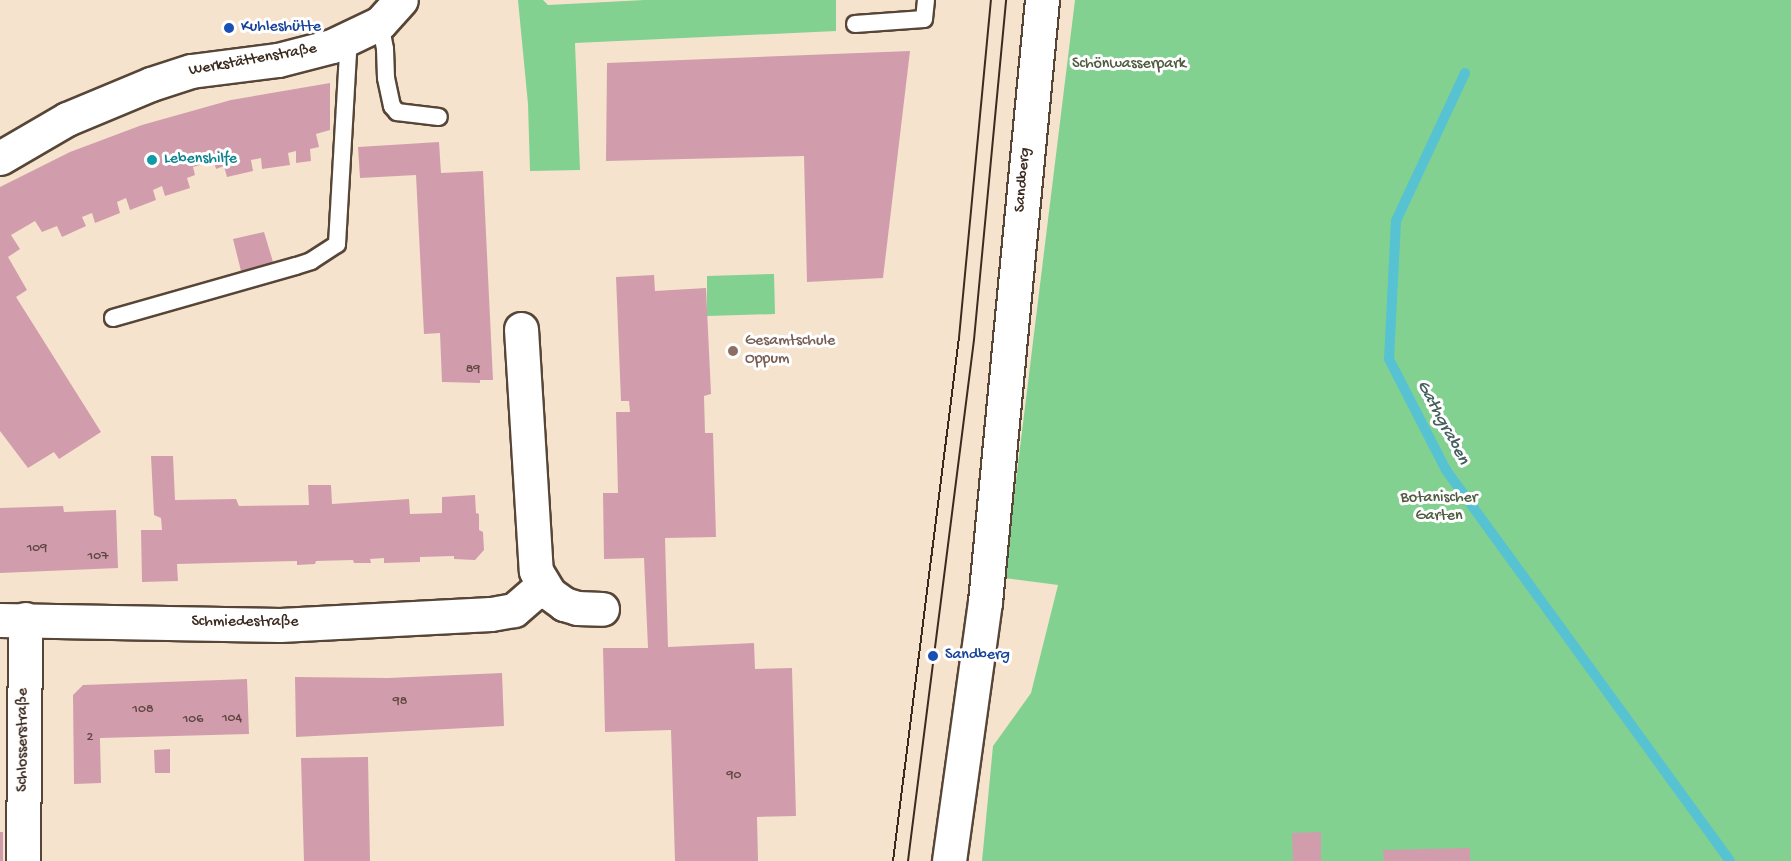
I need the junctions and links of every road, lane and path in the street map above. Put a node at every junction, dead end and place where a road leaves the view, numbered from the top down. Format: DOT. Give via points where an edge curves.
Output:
graph roads {
  1 [pos="926,0"];
  2 [pos="1042,0"];
  3 [pos="391,12"];
  4 [pos="855,24"];
  5 [pos="349,38"];
  6 [pos="440,117"];
  7 [pos="0,158"];
  8 [pos="113,318"];
  9 [pos="521,329"];
  10 [pos="543,585"];
  11 [pos="602,609"];
  12 [pos="12,620"];
  13 [pos="23,861"];
  14 [pos="950,861"];
  1 -- 4 [label="lane" via="924,19"];
  2 -- 14 [label="street, Sandberg" via="985,602"];
  3 -- 5 [label="street, Werkstättenstraße"];
  3 -- 6 [label="lane" via="392,106 397,112"];
  5 -- 7 [label="street, Werkstättenstraße" via="279,60 191,71 152,84 67,119"];
  5 -- 8 [label="lane" via="337,244 304,263"];
  9 -- 10 [label="street" via="536,571"];
  10 -- 11 [label="street" via="564,604"];
  10 -- 12 [label="street, Schmiedestraße" via="514,610 491,614 280,625"];
  12 -- 13 [label="street, Schlosserstraße"];
}
